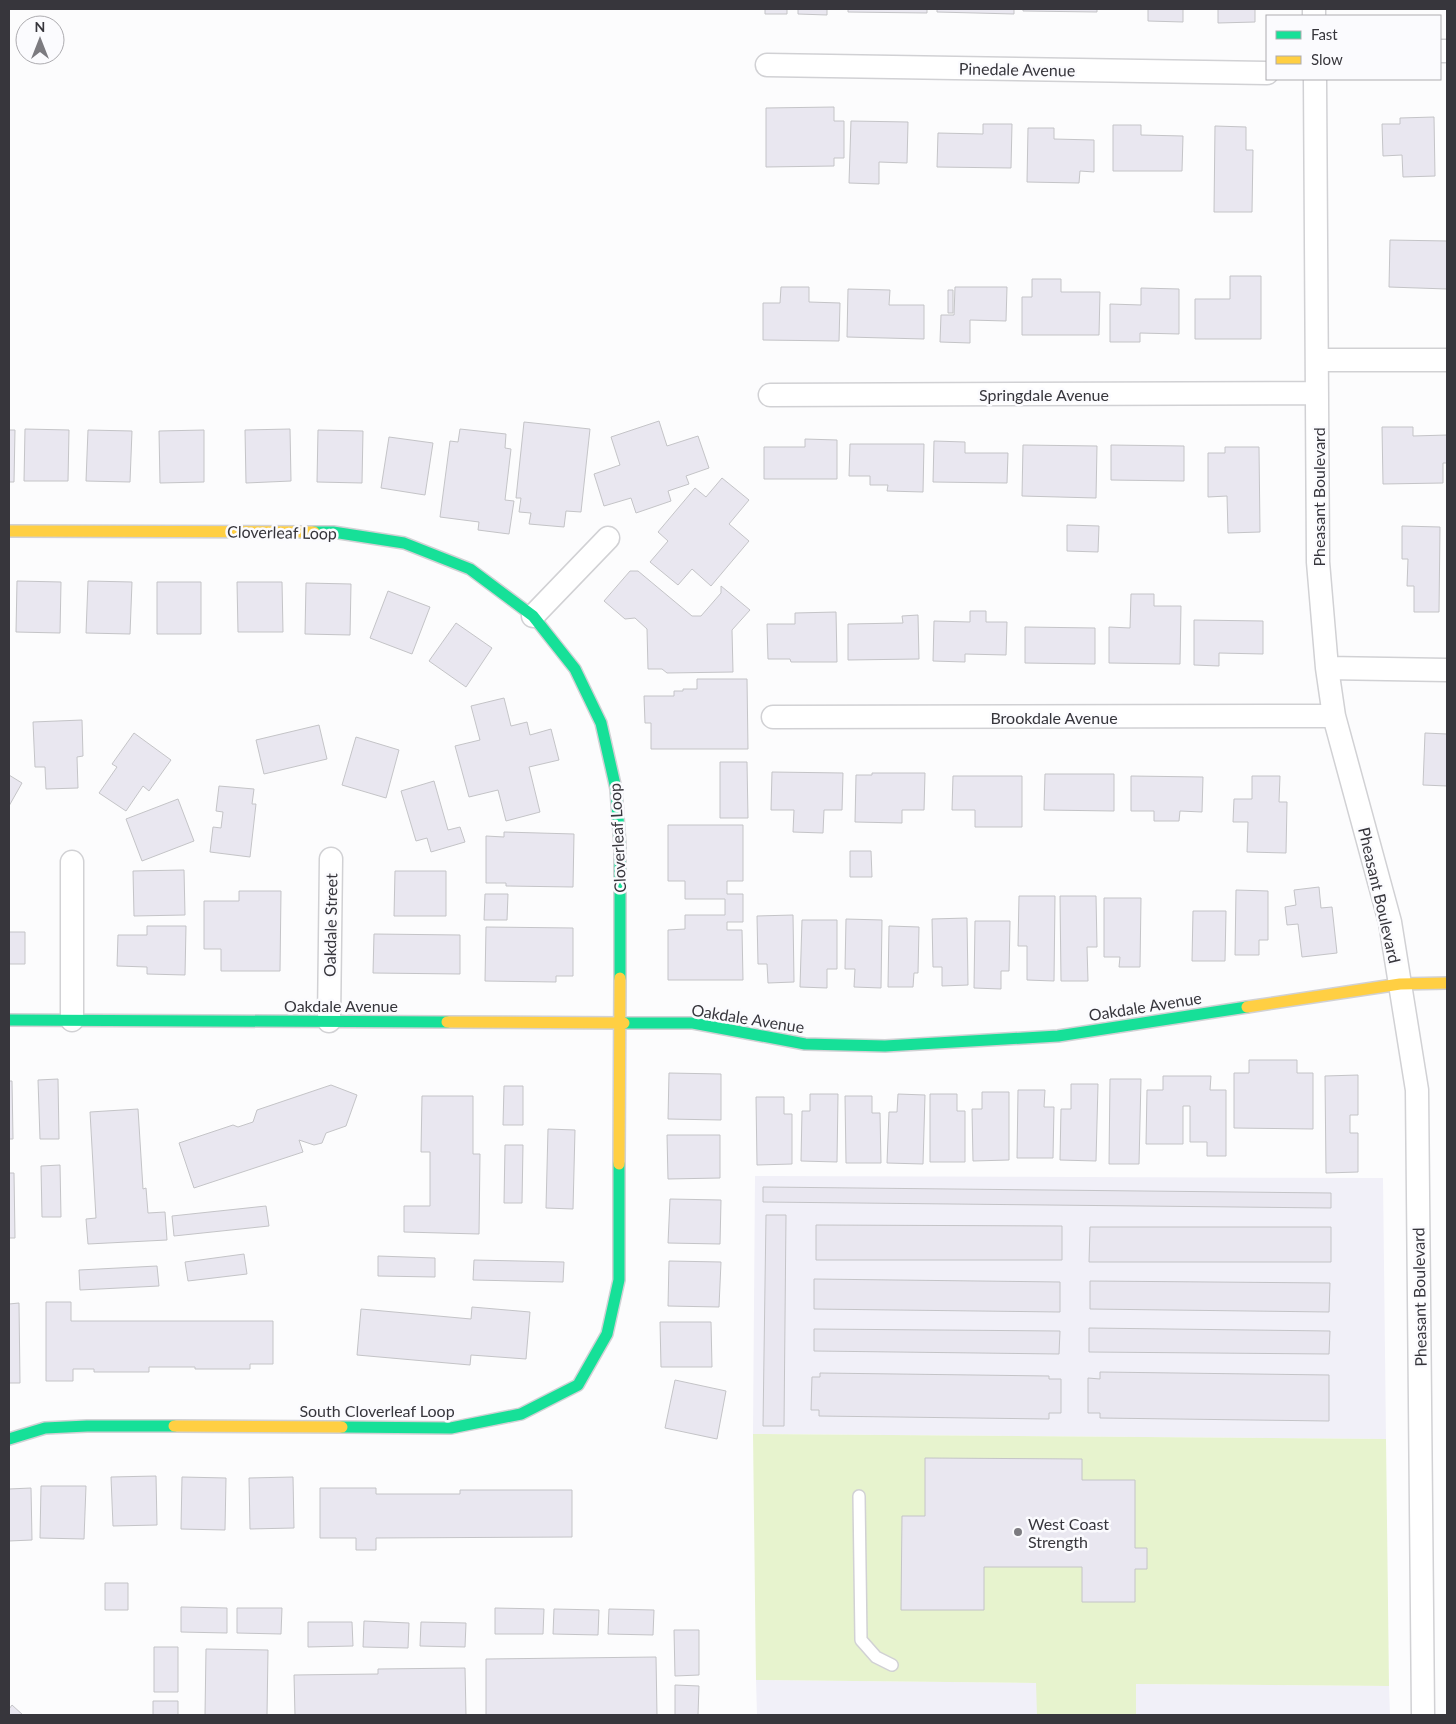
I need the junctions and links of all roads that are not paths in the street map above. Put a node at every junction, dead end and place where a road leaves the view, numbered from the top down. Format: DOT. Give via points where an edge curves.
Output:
graph roads {
  1 [pos="767,65"];
  2 [pos="1266,73"];
  3 [pos="1315,80"];
  4 [pos="1317,360"];
  5 [pos="1447,360"];
  6 [pos="1317,394"];
  7 [pos="770,395"];
  8 [pos="9,531"];
  9 [pos="608,538"];
  10 [pos="533,616"];
  11 [pos="1326,668"];
  12 [pos="1447,670"];
  13 [pos="1334,716"];
  14 [pos="773,717"];
  15 [pos="331,859"];
  16 [pos="72,862"];
  17 [pos="1447,983"];
  18 [pos="1400,984"];
  19 [pos="9,1020"];
  20 [pos="72,1020"];
  21 [pos="329,1021"];
  22 [pos="620,1022"];
  23 [pos="9,1440"];
  24 [pos="859,1496"];
  25 [pos="892,1665"];
  26 [pos="1423,1715"];
  1 -- 2 [label="street, Pinedale Avenue"];
  3 -- 4 [label="street, Pheasant Boulevard"];
  4 -- 5 [label="street"];
  4 -- 6 [label="street, Pheasant Boulevard"];
  6 -- 7 [label="street, Springdale Avenue"];
  6 -- 11 [label="street, Pheasant Boulevard" via="1318,562"];
  8 -- 10 [label="street, Cloverleaf Loop" via="334,532 404,542 470,569"];
  9 -- 10 [label="street"];
  10 -- 22 [label="street, Cloverleaf Loop" via="576,669 600,723 616,790 620,846"];
  11 -- 12 [label="street"];
  11 -- 13 [label="street, Pheasant Boulevard"];
  13 -- 14 [label="street, Brookdale Avenue"];
  13 -- 18 [label="street, Pheasant Boulevard" via="1390,922"];
  15 -- 21 [label="street, Oakdale Street"];
  16 -- 20 [label="street"];
  17 -- 18 [label="street, Oakdale Avenue"];
  18 -- 22 [label="street, Oakdale Avenue" via="1058,1036 885,1046 805,1044 693,1023"];
  18 -- 26 [label="street, Pheasant Boulevard" via="1417,1090"];
  19 -- 20 [label="street, Oakdale Avenue"];
  20 -- 21 [label="street, Oakdale Avenue"];
  21 -- 22 [label="street, Oakdale Avenue"];
  22 -- 23 [label="street, South Cloverleaf Loop" via="619,1280 607,1334 578,1385 521,1414 452,1428 87,1426 44,1428"];
  24 -- 25 [label="lane" via="861,1640 876,1657"];
}
